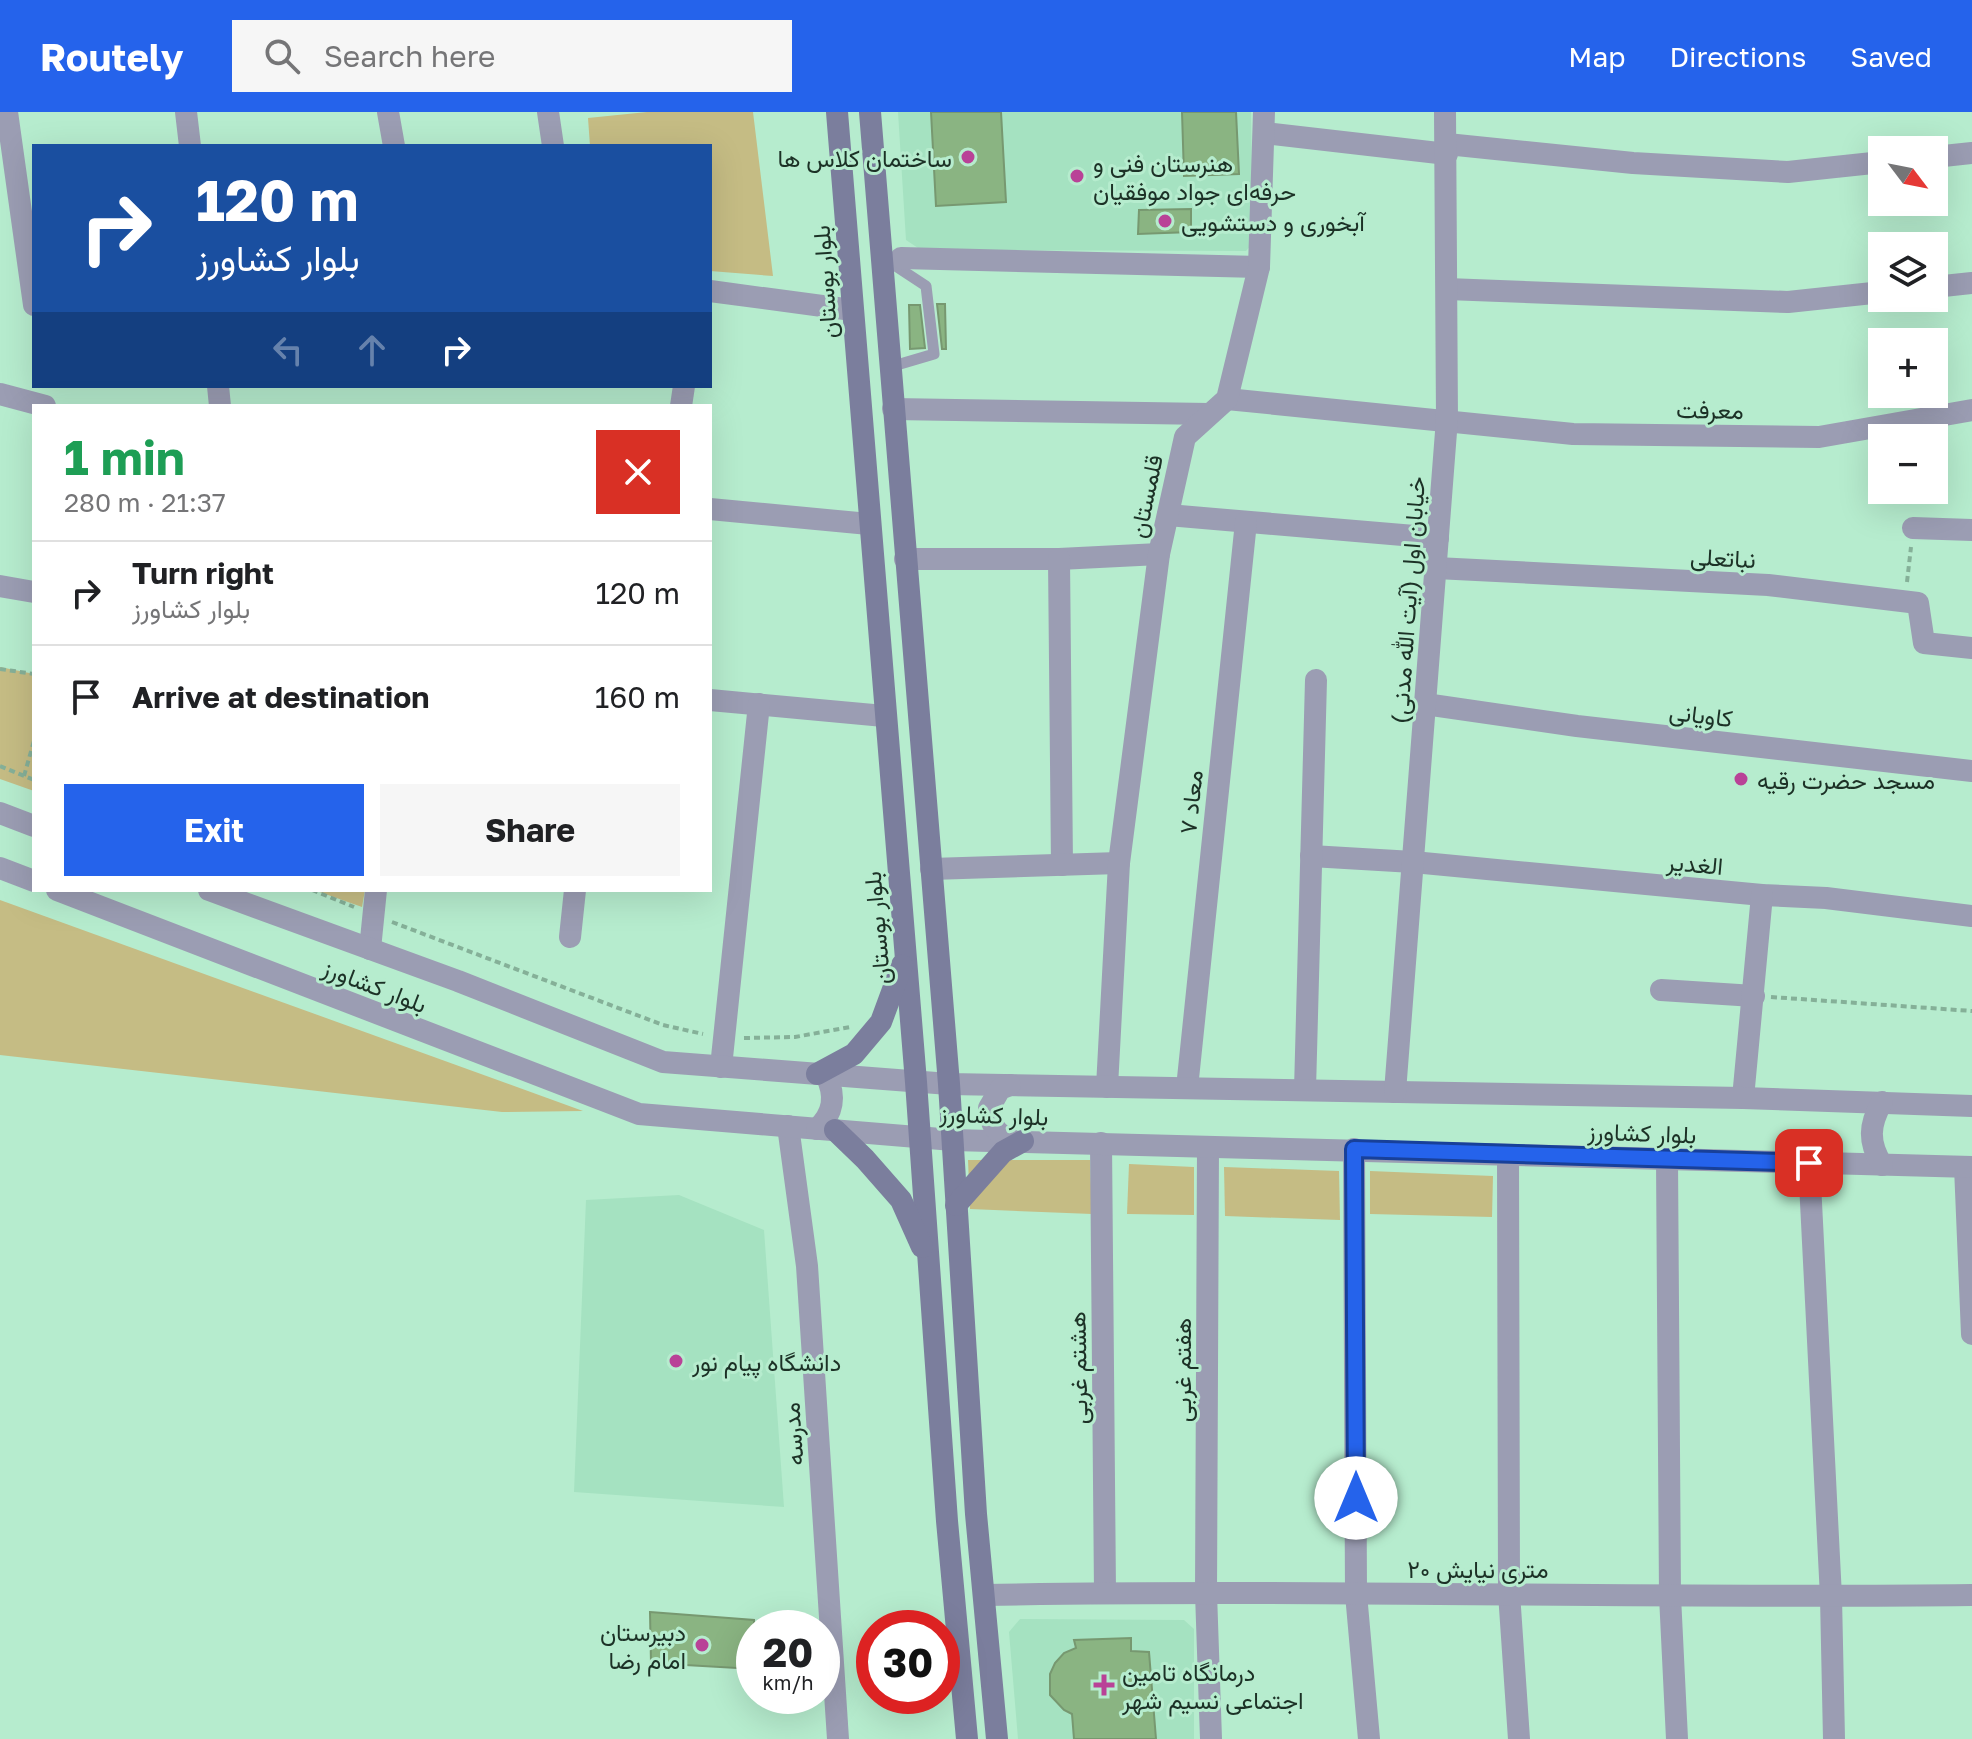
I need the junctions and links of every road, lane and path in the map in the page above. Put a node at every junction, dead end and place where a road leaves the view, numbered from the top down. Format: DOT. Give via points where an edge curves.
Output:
graph roads {
  1 [pos="7,112"];
  2 [pos="186,112"];
  3 [pos="388,112"];
  4 [pos="548,112"];
  5 [pos="837,112"];
  6 [pos="870,112"];
  7 [pos="1445,112"];
  8 [pos="1264,122"];
  9 [pos="190,144"];
  10 [pos="394,144"];
  11 [pos="553,144"];
  12 [pos="1447,149"];
  13 [pos="1972,153"];
  14 [pos="1948,156"];
  15 [pos="1868,163"];
  16 [pos="892,258"];
  17 [pos="1259,267"];
  18 [pos="1972,283"];
  19 [pos="1948,286"];
  20 [pos="1447,289"];
  21 [pos="32,291"];
  22 [pos="712,291"];
  23 [pos="1868,293"];
  24 [pos="852,310"];
  25 [pos="890,367"];
  26 [pos="0,394"];
  27 [pos="1227,399"];
  28 [pos="39,404"];
  29 [pos="893,409"];
  30 [pos="1972,410"];
  31 [pos="1209,414"];
  32 [pos="1447,419"];
  33 [pos="712,509"];
  34 [pos="1168,515"];
  35 [pos="1246,522"];
  36 [pos="869,524"];
  37 [pos="1913,528"];
  38 [pos="1972,530"];
  39 [pos="1438,538"];
  40 [pos="1159,554"];
  41 [pos="905,559"];
  42 [pos="1059,559"];
  43 [pos="1436,568"];
  44 [pos="0,586"];
  45 [pos="32,592"];
  46 [pos="1904,602"];
  47 [pos="909,605"];
  48 [pos="875,607"];
  49 [pos="1972,648"];
  50 [pos="0,669"];
  51 [pos="32,674"];
  52 [pos="1316,680"];
  53 [pos="712,700"];
  54 [pos="759,704"];
  55 [pos="1425,704"];
  56 [pos="884,716"];
  57 [pos="32,748"];
  58 [pos="0,766"];
  59 [pos="1972,771"];
  60 [pos="24,776"];
  61 [pos="32,779"];
  62 [pos="0,813"];
  63 [pos="32,825"];
  64 [pos="1311,856"];
  65 [pos="1413,862"];
  66 [pos="1119,863"];
  67 [pos="1062,865"];
  68 [pos="0,868"];
  69 [pos="931,869"];
  70 [pos="32,880"];
  71 [pos="62,892"];
  72 [pos="214,892"];
  73 [pos="317,892"];
  74 [pos="376,892"];
  75 [pos="575,892"];
  76 [pos="1762,895"];
  77 [pos="374,915"];
  78 [pos="1972,916"];
  79 [pos="570,937"];
  80 [pos="370,949"];
  81 [pos="905,956"];
  82 [pos="1661,990"];
  83 [pos="1754,996"];
  84 [pos="1972,1011"];
  85 [pos="881,1022"];
  86 [pos="724,1039"];
  87 [pos="721,1067"];
  88 [pos="821,1075"];
  89 [pos="916,1082"];
  90 [pos="949,1084"];
  91 [pos="1010,1085"];
  92 [pos="1107,1087"];
  93 [pos="1187,1088"];
  94 [pos="1305,1090"];
  95 [pos="1395,1092"];
  96 [pos="1743,1098"];
  97 [pos="1882,1102"];
  98 [pos="1972,1106"];
  99 [pos="788,1126"];
  100 [pos="826,1130"];
  101 [pos="919,1137"];
  102 [pos="953,1140"];
  103 [pos="1017,1140"];
  104 [pos="1101,1143"];
  105 [pos="1208,1147"];
  106 [pos="1354,1149"];
  107 [pos="1508,1155"];
  108 [pos="1667,1159"];
  109 [pos="1809,1163"];
  110 [pos="1882,1165"];
  111 [pos="1969,1167"];
  112 [pos="956,1205"];
  113 [pos="928,1261"];
  114 [pos="1972,1334"];
  115 [pos="1105,1593"];
  116 [pos="1206,1593"];
  117 [pos="1509,1593"];
  118 [pos="1356,1594"];
  119 [pos="984,1595"];
  120 [pos="1972,1595"];
  121 [pos="1670,1596"];
  122 [pos="1831,1597"];
  123 [pos="838,1739"];
  124 [pos="967,1739"];
  125 [pos="997,1739"];
  126 [pos="1211,1739"];
  127 [pos="1369,1739"];
  128 [pos="1519,1739"];
  129 [pos="1677,1739"];
  130 [pos="1834,1739"];
  1 -- 21 [label="street"];
  2 -- 9 [label="street"];
  3 -- 10 [label="street"];
  4 -- 11 [label="street"];
  5 -- 24 [label="main road, بلوار بوستان"];
  6 -- 16 [label="main road"];
  7 -- 12 [label="street, خیابان اول (آیت الله مدنی)"];
  8 -- 12 [label="street"];
  8 -- 17 [label="street"];
  12 -- 15 [label="street" via="1788,172"];
  12 -- 20 [label="street, خیابان اول (آیت الله مدنی)"];
  13 -- 14 [label="street"];
  16 -- 17 [label="street"];
  16 -- 25 [label="main road"];
  16 -- 25 [label="lane" via="926,286 934,354"];
  17 -- 27 [label="street"];
  18 -- 19 [label="street"];
  20 -- 23 [label="street" via="1788,302"];
  20 -- 32 [label="street, خیابان اول (آیت الله مدنی)"];
  22 -- 24 [label="street"];
  24 -- 36 [label="main road, بلوار بوستان"];
  25 -- 29 [label="main road"];
  26 -- 28 [label="street"];
  27 -- 31 [label="street, قلمستان"];
  27 -- 32 [label="street, معرفت"];
  29 -- 31 [label="street"];
  29 -- 41 [label="main road"];
  30 -- 32 [label="street, معرفت" via="1819,437 1573,434"];
  31 -- 34 [label="street, قلمستان" via="1185,437"];
  32 -- 39 [label="street, خیابان اول (آیت الله مدنی)"];
  33 -- 36 [label="street"];
  34 -- 35 [label="street"];
  34 -- 40 [label="street, قلمستان"];
  35 -- 39 [label="street"];
  35 -- 93 [label="street, معاد ۷"];
  36 -- 48 [label="main road, بلوار بوستان"];
  37 -- 38 [label="street"];
  37 -- 46 [label="path"];
  39 -- 43 [label="street, خیابان اول (آیت الله مدنی)"];
  40 -- 42 [label="street"];
  40 -- 66 [label="street, قلمستان"];
  41 -- 42 [label="street"];
  41 -- 47 [label="main road"];
  42 -- 67 [label="street"];
  43 -- 46 [label="street, نباتعلی" via="1768,585"];
  43 -- 55 [label="street, خیابان اول (آیت الله مدنی)"];
  44 -- 45 [label="street"];
  46 -- 49 [label="street" via="1918,603 1924,643"];
  47 -- 48 [label="main road"];
  47 -- 69 [label="main road"];
  48 -- 56 [label="main road, بلوار بوستان"];
  50 -- 51 [label="path"];
  52 -- 64 [label="street"];
  53 -- 54 [label="street"];
  54 -- 56 [label="street"];
  54 -- 86 [label="street"];
  55 -- 59 [label="street, کاویانی"];
  55 -- 65 [label="street, خیابان اول (آیت الله مدنی)"];
  56 -- 81 [label="main road, بلوار بوستان"];
  57 -- 60 [label="path"];
  58 -- 60 [label="path"];
  60 -- 61 [label="path"];
  62 -- 63 [label="street"];
  64 -- 65 [label="street, الغدیر"];
  64 -- 94 [label="street"];
  65 -- 76 [label="street, الغدیر"];
  65 -- 95 [label="street, خیابان اول (آیت الله مدنی)"];
  66 -- 67 [label="street"];
  66 -- 92 [label="street, قلمستان"];
  67 -- 69 [label="street"];
  68 -- 70 [label="street"];
  69 -- 90 [label="main road"];
  71 -- 99 [label="street, بلوار کشاورز" via="639,1114"];
  72 -- 80 [label="street, بلوار کشاورز"];
  73 -- 77 [label="path"];
  74 -- 77 [label="street"];
  75 -- 79 [label="street"];
  76 -- 78 [label="street, الغدیر"];
  76 -- 83 [label="street"];
  77 -- 80 [label="street"];
  77 -- 86 [label="path" via="663,1025"];
  80 -- 87 [label="street, بلوار کشاورز" via="663,1062"];
  81 -- 85 [label="main road"];
  81 -- 89 [label="main road, بلوار بوستان"];
  82 -- 83 [label="street"];
  83 -- 84 [label="path"];
  83 -- 96 [label="street"];
  85 -- 86 [label="path" via="795,1037"];
  85 -- 88 [label="main road" via="854,1054"];
  86 -- 87 [label="street"];
  87 -- 88 [label="street, بلوار کشاورز"];
  88 -- 89 [label="street, بلوار کشاورز"];
  88 -- 100 [label="street" via="831,1086"];
  89 -- 90 [label="street, بلوار کشاورز"];
  89 -- 101 [label="main road, بلوار بوستان"];
  90 -- 91 [label="street, بلوار کشاورز"];
  90 -- 102 [label="main road"];
  91 -- 92 [label="street, بلوار کشاورز"];
  91 -- 103 [label="street" via="1000,1089 989,1108 994,1128"];
  92 -- 93 [label="street, بلوار کشاورز"];
  93 -- 94 [label="street, بلوار کشاورز"];
  94 -- 95 [label="street, بلوار کشاورز"];
  95 -- 96 [label="street, بلوار کشاورز"];
  96 -- 97 [label="street, بلوار کشاورز"];
  97 -- 98 [label="street, بلوار کشاورز"];
  97 -- 110 [label="street" via="1870,1134"];
  99 -- 100 [label="street, بلوار کشاورز"];
  99 -- 123 [label="street, مدرسه" via="807,1266"];
  100 -- 101 [label="street, بلوار کشاورز"];
  100 -- 113 [label="main road" via="865,1159 901,1200"];
  101 -- 102 [label="street, بلوار کشاورز"];
  101 -- 113 [label="main road, بلوار بوستان"];
  102 -- 103 [label="street, بلوار کشاورز"];
  102 -- 112 [label="main road"];
  103 -- 104 [label="street, بلوار کشاورز"];
  103 -- 112 [label="main road"];
  104 -- 105 [label="street, بلوار کشاورز"];
  104 -- 115 [label="street, هشتم غربی"];
  105 -- 106 [label="street, بلوار کشاورز"];
  105 -- 116 [label="street, هفتم غربی"];
  106 -- 107 [label="street, بلوار کشاورز"];
  106 -- 118 [label="street"];
  107 -- 108 [label="street, بلوار کشاورز"];
  107 -- 117 [label="street"];
  108 -- 109 [label="street, بلوار کشاورز"];
  108 -- 121 [label="street"];
  109 -- 110 [label="street, بلوار کشاورز"];
  109 -- 122 [label="street"];
  110 -- 111 [label="street, بلوار کشاورز"];
  111 -- 114 [label="street"];
  112 -- 119 [label="main road"];
  113 -- 124 [label="main road, بلوار بوستان"];
  115 -- 116 [label="street, ۲۰ متری نیایش"];
  115 -- 119 [label="street, ۲۰ متری نیایش"];
  116 -- 118 [label="street, ۲۰ متری نیایش"];
  116 -- 126 [label="street, هفتم غربی"];
  117 -- 118 [label="street, ۲۰ متری نیایش"];
  117 -- 121 [label="street, ۲۰ متری نیایش"];
  117 -- 128 [label="street"];
  118 -- 127 [label="street"];
  119 -- 125 [label="main road"];
  120 -- 122 [label="street, ۲۰ متری نیایش"];
  121 -- 122 [label="street, ۲۰ متری نیایش"];
  121 -- 129 [label="street"];
  122 -- 130 [label="street"];
}
